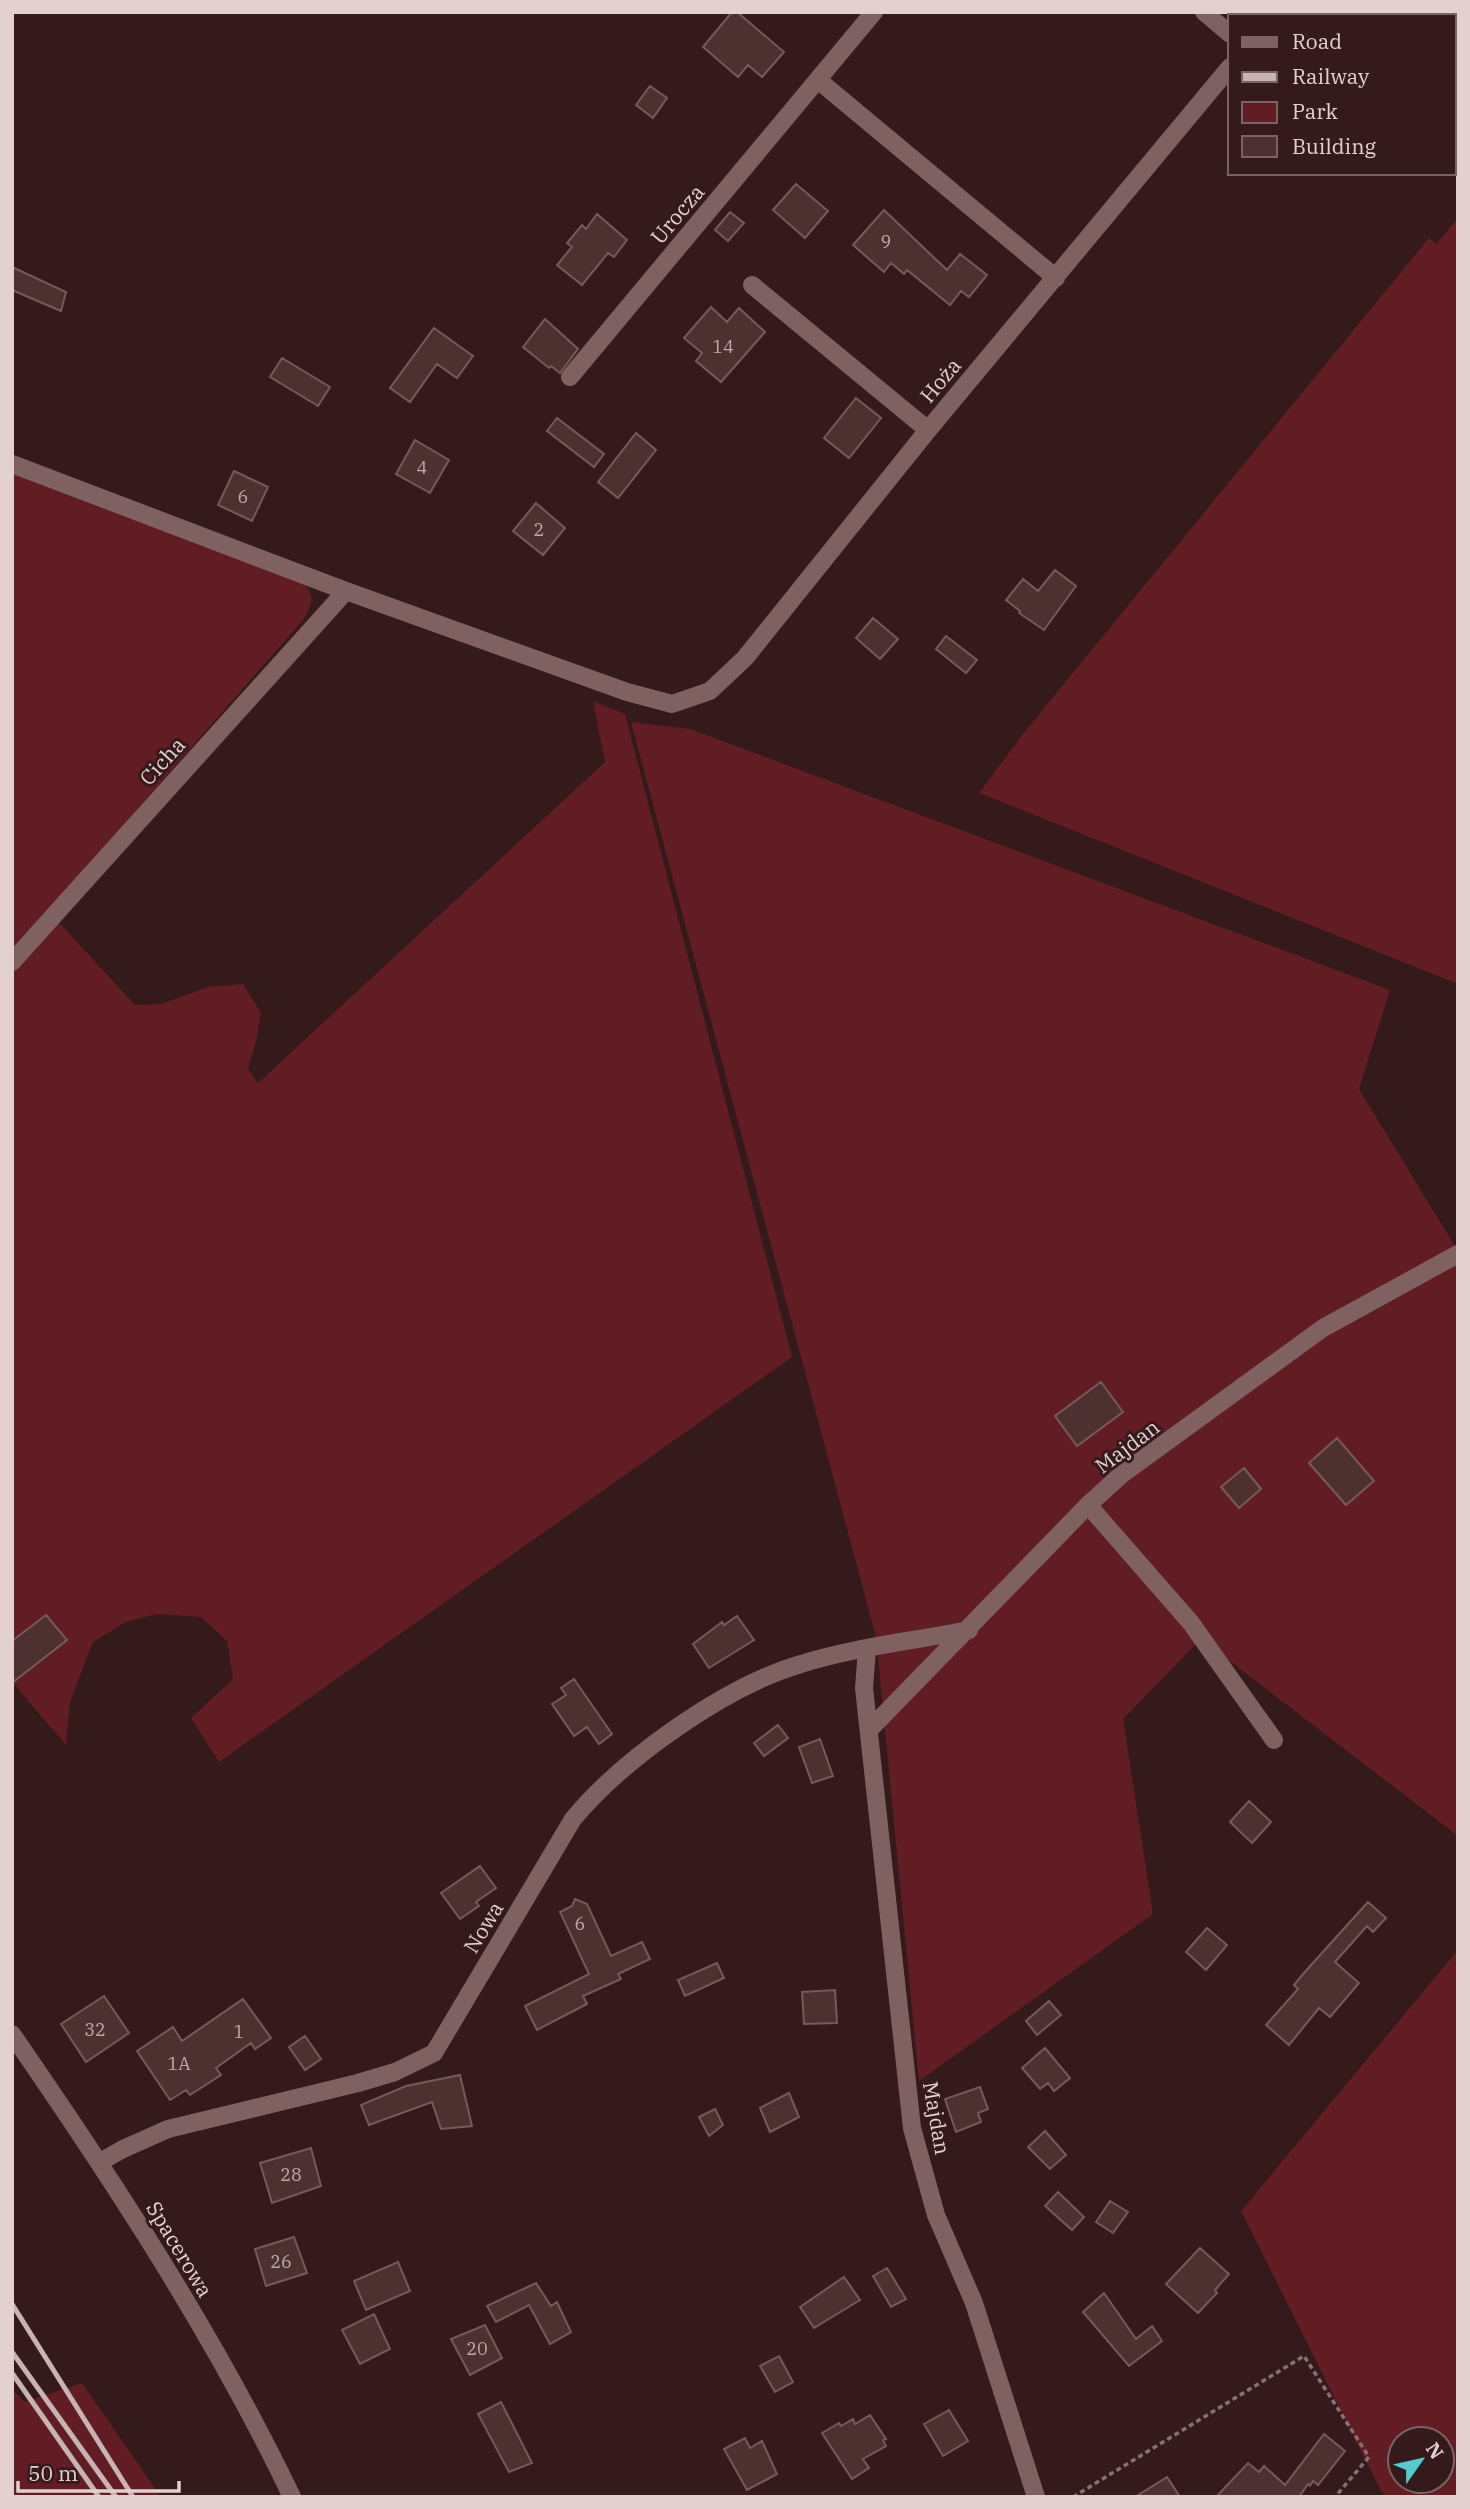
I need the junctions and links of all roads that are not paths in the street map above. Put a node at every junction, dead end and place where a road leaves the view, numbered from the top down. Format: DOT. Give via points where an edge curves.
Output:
graph roads {
  1 [pos="874,12"];
  2 [pos="1204,12"];
  3 [pos="1228,32"];
  4 [pos="1228,69"];
  5 [pos="818,80"];
  6 [pos="1056,278"];
  7 [pos="752,285"];
  8 [pos="570,377"];
  9 [pos="928,430"];
  10 [pos="12,464"];
  11 [pos="346,591"];
  12 [pos="12,962"];
  13 [pos="1458,1254"];
  14 [pos="1088,1505"];
  15 [pos="969,1630"];
  16 [pos="867,1649"];
  17 [pos="869,1730"];
  18 [pos="1275,1740"];
  19 [pos="12,2034"];
  20 [pos="100,2162"];
  21 [pos="292,2497"];
  22 [pos="1036,2497"];
  1 -- 5 [label="street, Urocza"];
  2 -- 3 [label="street"];
  4 -- 6 [label="street, Hoża"];
  5 -- 6 [label="street"];
  5 -- 8 [label="street, Urocza"];
  6 -- 9 [label="street, Hoża"];
  7 -- 9 [label="street"];
  9 -- 11 [label="street, Hoża" via="745,658 710,691 672,704"];
  10 -- 11 [label="street"];
  11 -- 12 [label="street, Cicha"];
  13 -- 14 [label="street, Majdan" via="1323,1328 1121,1475"];
  14 -- 15 [label="street, Majdan"];
  14 -- 18 [label="street" via="1191,1623"];
  15 -- 16 [label="street, Nowa"];
  15 -- 17 [label="street, Majdan"];
  16 -- 17 [label="street, Majdan" via="864,1688"];
  16 -- 20 [label="street, Nowa" via="798,1664 752,1683 690,1719 592,1796 573,1819 434,2053 358,2083 168,2129"];
  17 -- 22 [label="street, Majdan" via="912,2127 936,2215 974,2303"];
  19 -- 20 [label="street, Spacerowa"];
  20 -- 21 [label="street, Spacerowa" via="220,2360"];
}
